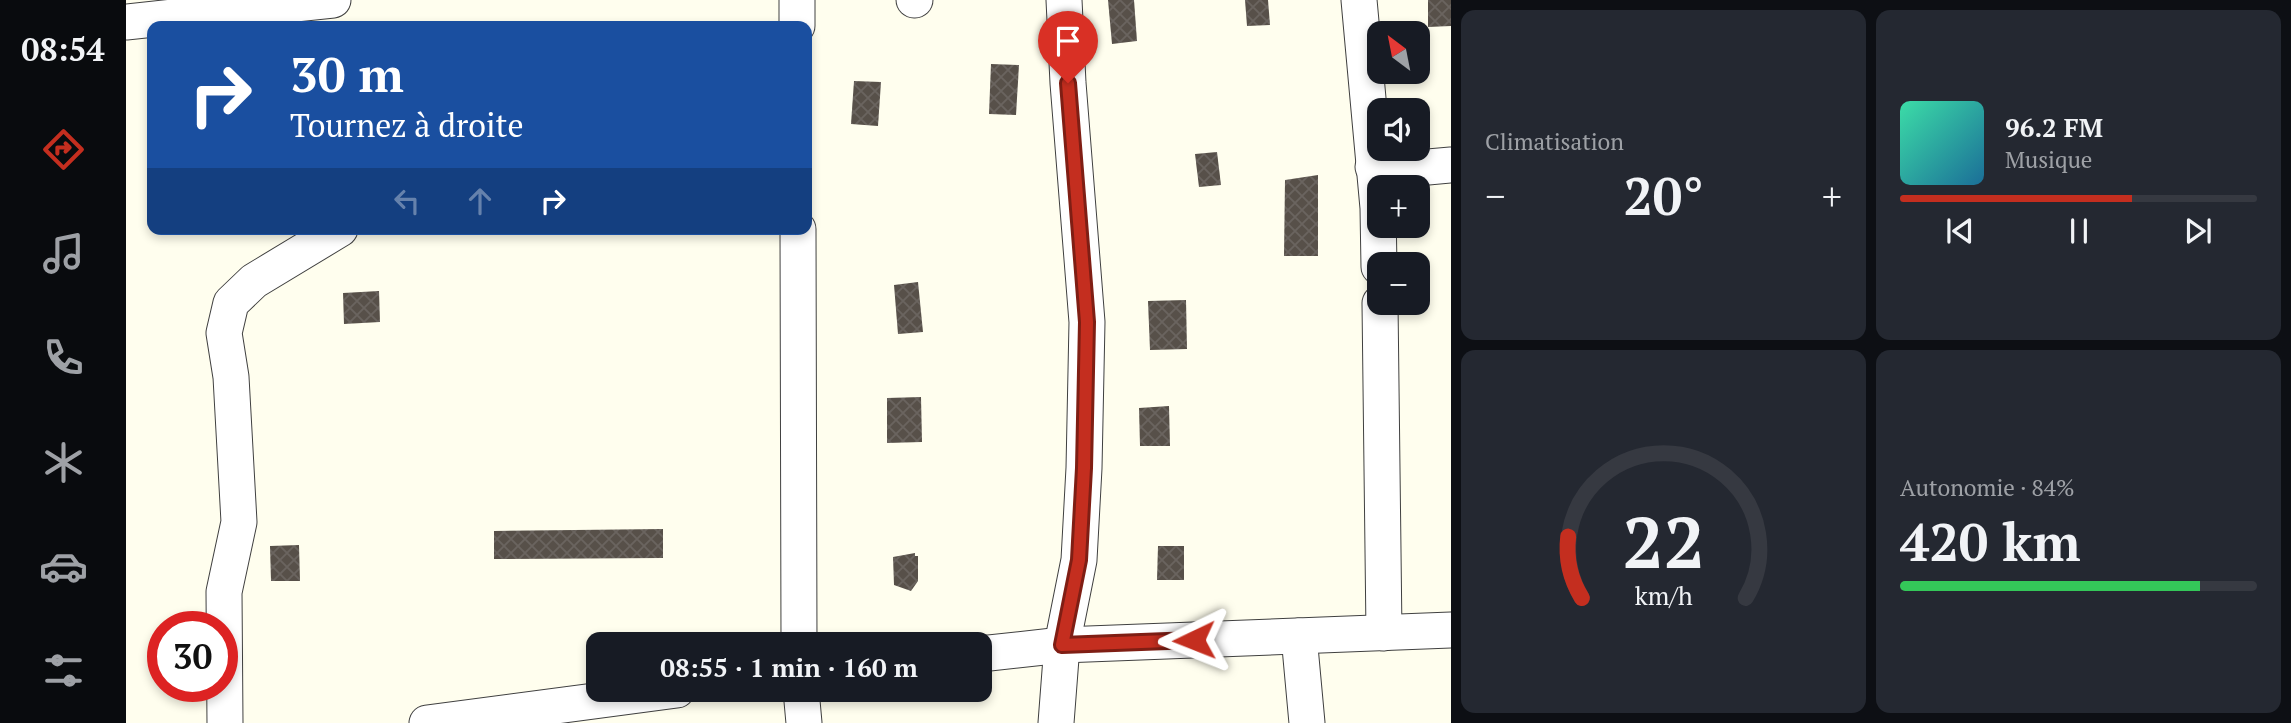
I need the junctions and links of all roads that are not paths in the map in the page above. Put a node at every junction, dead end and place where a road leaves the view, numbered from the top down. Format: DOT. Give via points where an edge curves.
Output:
graph roads {
  1 [pos="333,0"];
  2 [pos="797,0"];
  3 [pos="1064,0"];
  4 [pos="1359,0"];
  5 [pos="164,15"];
  6 [pos="797,21"];
  7 [pos="126,22"];
  8 [pos="1451,165"];
  9 [pos="1373,167"];
  10 [pos="330,235"];
  11 [pos="798,235"];
  12 [pos="1379,252"];
  13 [pos="1380,315"];
  14 [pos="1451,630"];
  15 [pos="799,632"];
  16 [pos="1384,633"];
  17 [pos="1299,636"];
  18 [pos="1062,645"];
  19 [pos="992,653"];
  20 [pos="586,702"];
  21 [pos="802,702"];
  22 [pos="225,723"];
  23 [pos="427,723"];
  24 [pos="804,723"];
  25 [pos="1056,723"];
  26 [pos="1307,723"];
  1 -- 5 [label="street"];
  2 -- 6 [label="street"];
  3 -- 18 [label="street" via="1087,322 1079,560"];
  4 -- 9 [label="street"];
  5 -- 7 [label="street"];
  8 -- 9 [label="street"];
  9 -- 12 [label="street"];
  10 -- 22 [label="street" via="254,281 231,303 223,333 239,522 224,592"];
  11 -- 15 [label="street"];
  13 -- 16 [label="street"];
  14 -- 16 [label="street"];
  16 -- 17 [label="street"];
  17 -- 18 [label="street"];
  17 -- 26 [label="street"];
  18 -- 19 [label="street"];
  18 -- 25 [label="street"];
  20 -- 23 [label="street"];
  21 -- 24 [label="street"];
}
